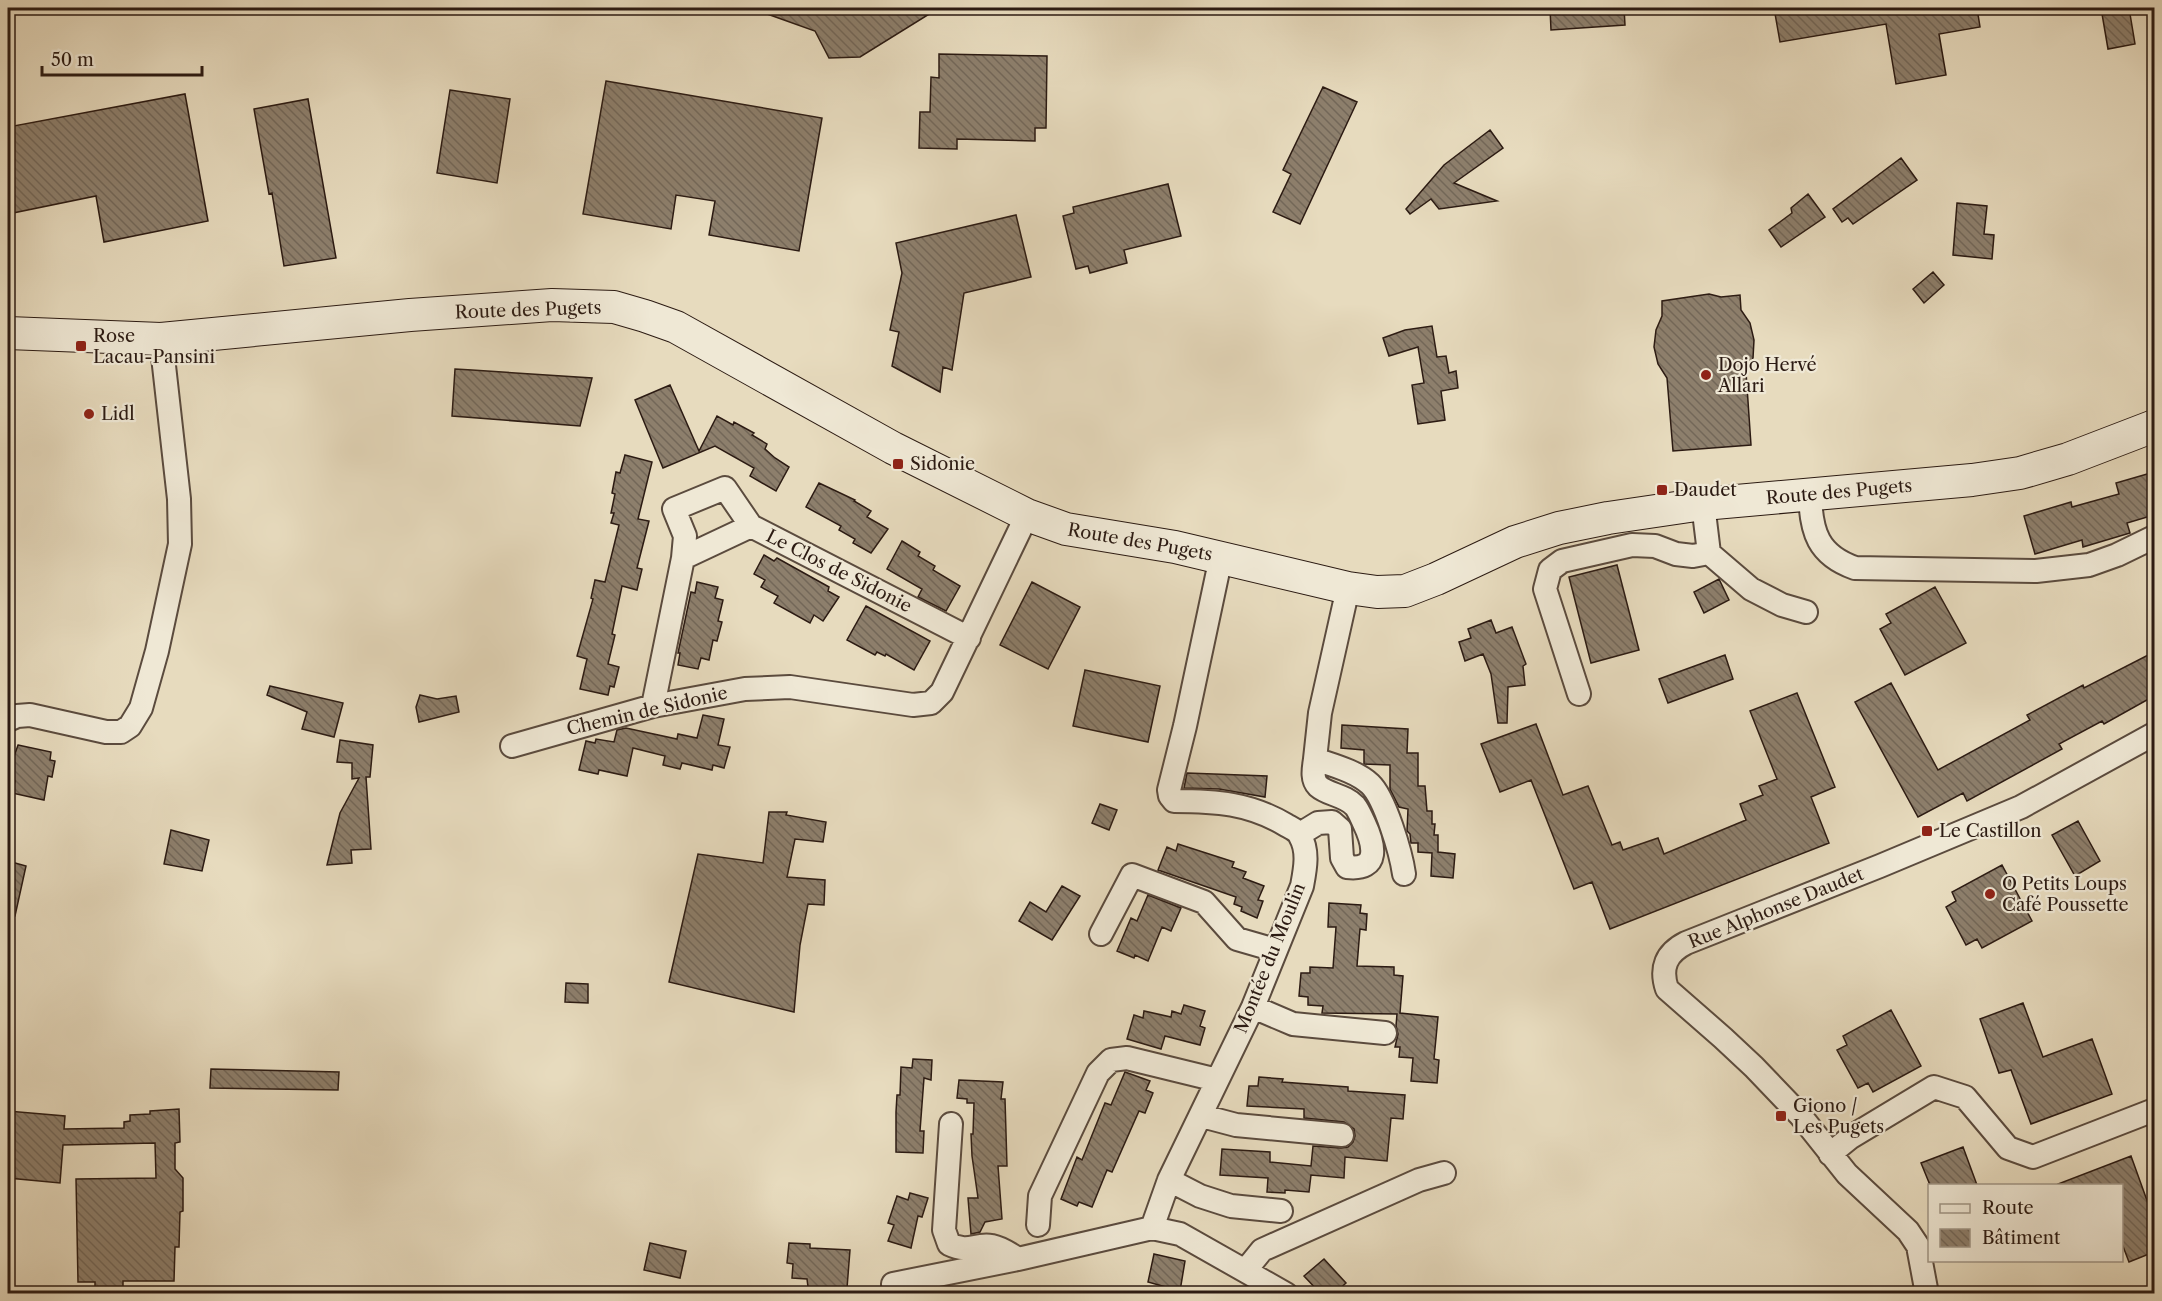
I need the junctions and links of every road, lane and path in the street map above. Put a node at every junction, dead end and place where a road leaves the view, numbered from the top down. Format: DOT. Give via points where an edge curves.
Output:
graph roads {
  1 [pos="8,333"];
  2 [pos="161,339"];
  3 [pos="2154,426"];
  4 [pos="1810,495"];
  5 [pos="1703,504"];
  6 [pos="1027,515"];
  7 [pos="751,525"];
  8 [pos="2154,537"];
  9 [pos="1709,553"];
  10 [pos="1221,557"];
  11 [pos="683,558"];
  12 [pos="1348,588"];
  13 [pos="1806,612"];
  14 [pos="969,638"];
  15 [pos="1579,694"];
  16 [pos="653,706"];
  17 [pos="8,720"];
  18 [pos="2154,734"];
  19 [pos="512,746"];
  20 [pos="1315,759"];
  21 [pos="1299,834"];
  22 [pos="1404,874"];
  23 [pos="1101,934"];
  24 [pos="1275,950"];
  25 [pos="1253,1007"];
  26 [pos="1385,1033"];
  27 [pos="1217,1080"];
  28 [pos="2154,1110"];
  29 [pos="1202,1116"];
  30 [pos="951,1124"];
  31 [pos="1342,1135"];
  32 [pos="1830,1154"];
  33 [pos="1444,1173"];
  34 [pos="1169,1180"];
  35 [pos="1281,1211"];
  36 [pos="1038,1226"];
  37 [pos="1152,1228"];
  38 [pos="1018,1259"];
  39 [pos="1245,1270"];
  40 [pos="893,1284"];
  41 [pos="1286,1293"];
  42 [pos="1927,1293"];
  1 -- 2 [label="main road, Route des Pugets"];
  2 -- 6 [label="main road, Route des Pugets" via="410,315 552,305 614,307 676,327 884,443"];
  2 -- 17 [label="street" via="179,499 180,544 141,708 130,726 121,732 30,715"];
  3 -- 4 [label="main road, Route des Pugets" via="2020,473"];
  4 -- 5 [label="main road, Route des Pugets"];
  4 -- 8 [label="street" via="1813,524 1824,550 1837,562 1855,568 2054,570 2089,565"];
  5 -- 9 [label="street"];
  5 -- 12 [label="main road, Route des Pugets" via="1558,528 1515,542 1405,591"];
  6 -- 10 [label="main road, Route des Pugets" via="1066,530"];
  6 -- 14 [label="street, Chemin de Sidonie"];
  7 -- 11 [label="street, Le Clos de Sidonie"];
  7 -- 11 [label="street" via="725,488 674,509 685,536"];
  7 -- 14 [label="street, Le Clos de Sidonie"];
  9 -- 13 [label="street" via="1751,589"];
  9 -- 15 [label="street" via="1693,556 1655,546 1632,545 1562,561 1550,570 1545,590"];
  10 -- 12 [label="main road, Route des Pugets"];
  10 -- 21 [label="street" via="1168,790 1174,801 1249,808"];
  11 -- 16 [label="street"];
  12 -- 20 [label="street" via="1320,713"];
  14 -- 16 [label="street, Chemin de Sidonie" via="942,692 931,703 913,705 790,687 745,689"];
  16 -- 19 [label="street, Chemin de Sidonie"];
  18 -- 32 [label="street, Rue Alphonse Daudet" via="2021,807 1686,943 1669,956 1664,966 1666,989 1754,1067 1800,1115"];
  20 -- 21 [label="street" via="1318,786 1357,808 1370,837 1372,854 1368,864 1347,867 1342,858 1340,829 1332,822"];
  20 -- 22 [label="street" via="1354,774 1377,793"];
  21 -- 24 [label="street, Montée du Moulin" via="1305,847 1306,867"];
  23 -- 24 [label="street" via="1132,875 1204,902 1237,939"];
  24 -- 25 [label="street, Montée du Moulin"];
  25 -- 26 [label="street" via="1293,1024"];
  25 -- 27 [label="street, Montée du Moulin"];
  27 -- 29 [label="street, Montée du Moulin"];
  27 -- 36 [label="street" via="1127,1058 1111,1060 1098,1072 1040,1196"];
  28 -- 32 [label="street" via="2032,1157 2008,1148 1965,1097 1934,1087"];
  29 -- 31 [label="street" via="1236,1125"];
  29 -- 34 [label="street, Montée du Moulin"];
  30 -- 38 [label="street" via="944,1230 949,1244 961,1249 990,1245"];
  32 -- 42 [label="street, Rue Alphonse Daudet" via="1908,1231 1918,1246"];
  33 -- 39 [label="street" via="1419,1179 1262,1250"];
  34 -- 35 [label="street" via="1231,1206"];
  34 -- 37 [label="street, Montée du Moulin"];
  37 -- 38 [label="street"];
  37 -- 39 [label="street" via="1180,1234"];
  38 -- 40 [label="street"];
  39 -- 41 [label="street"];
}
